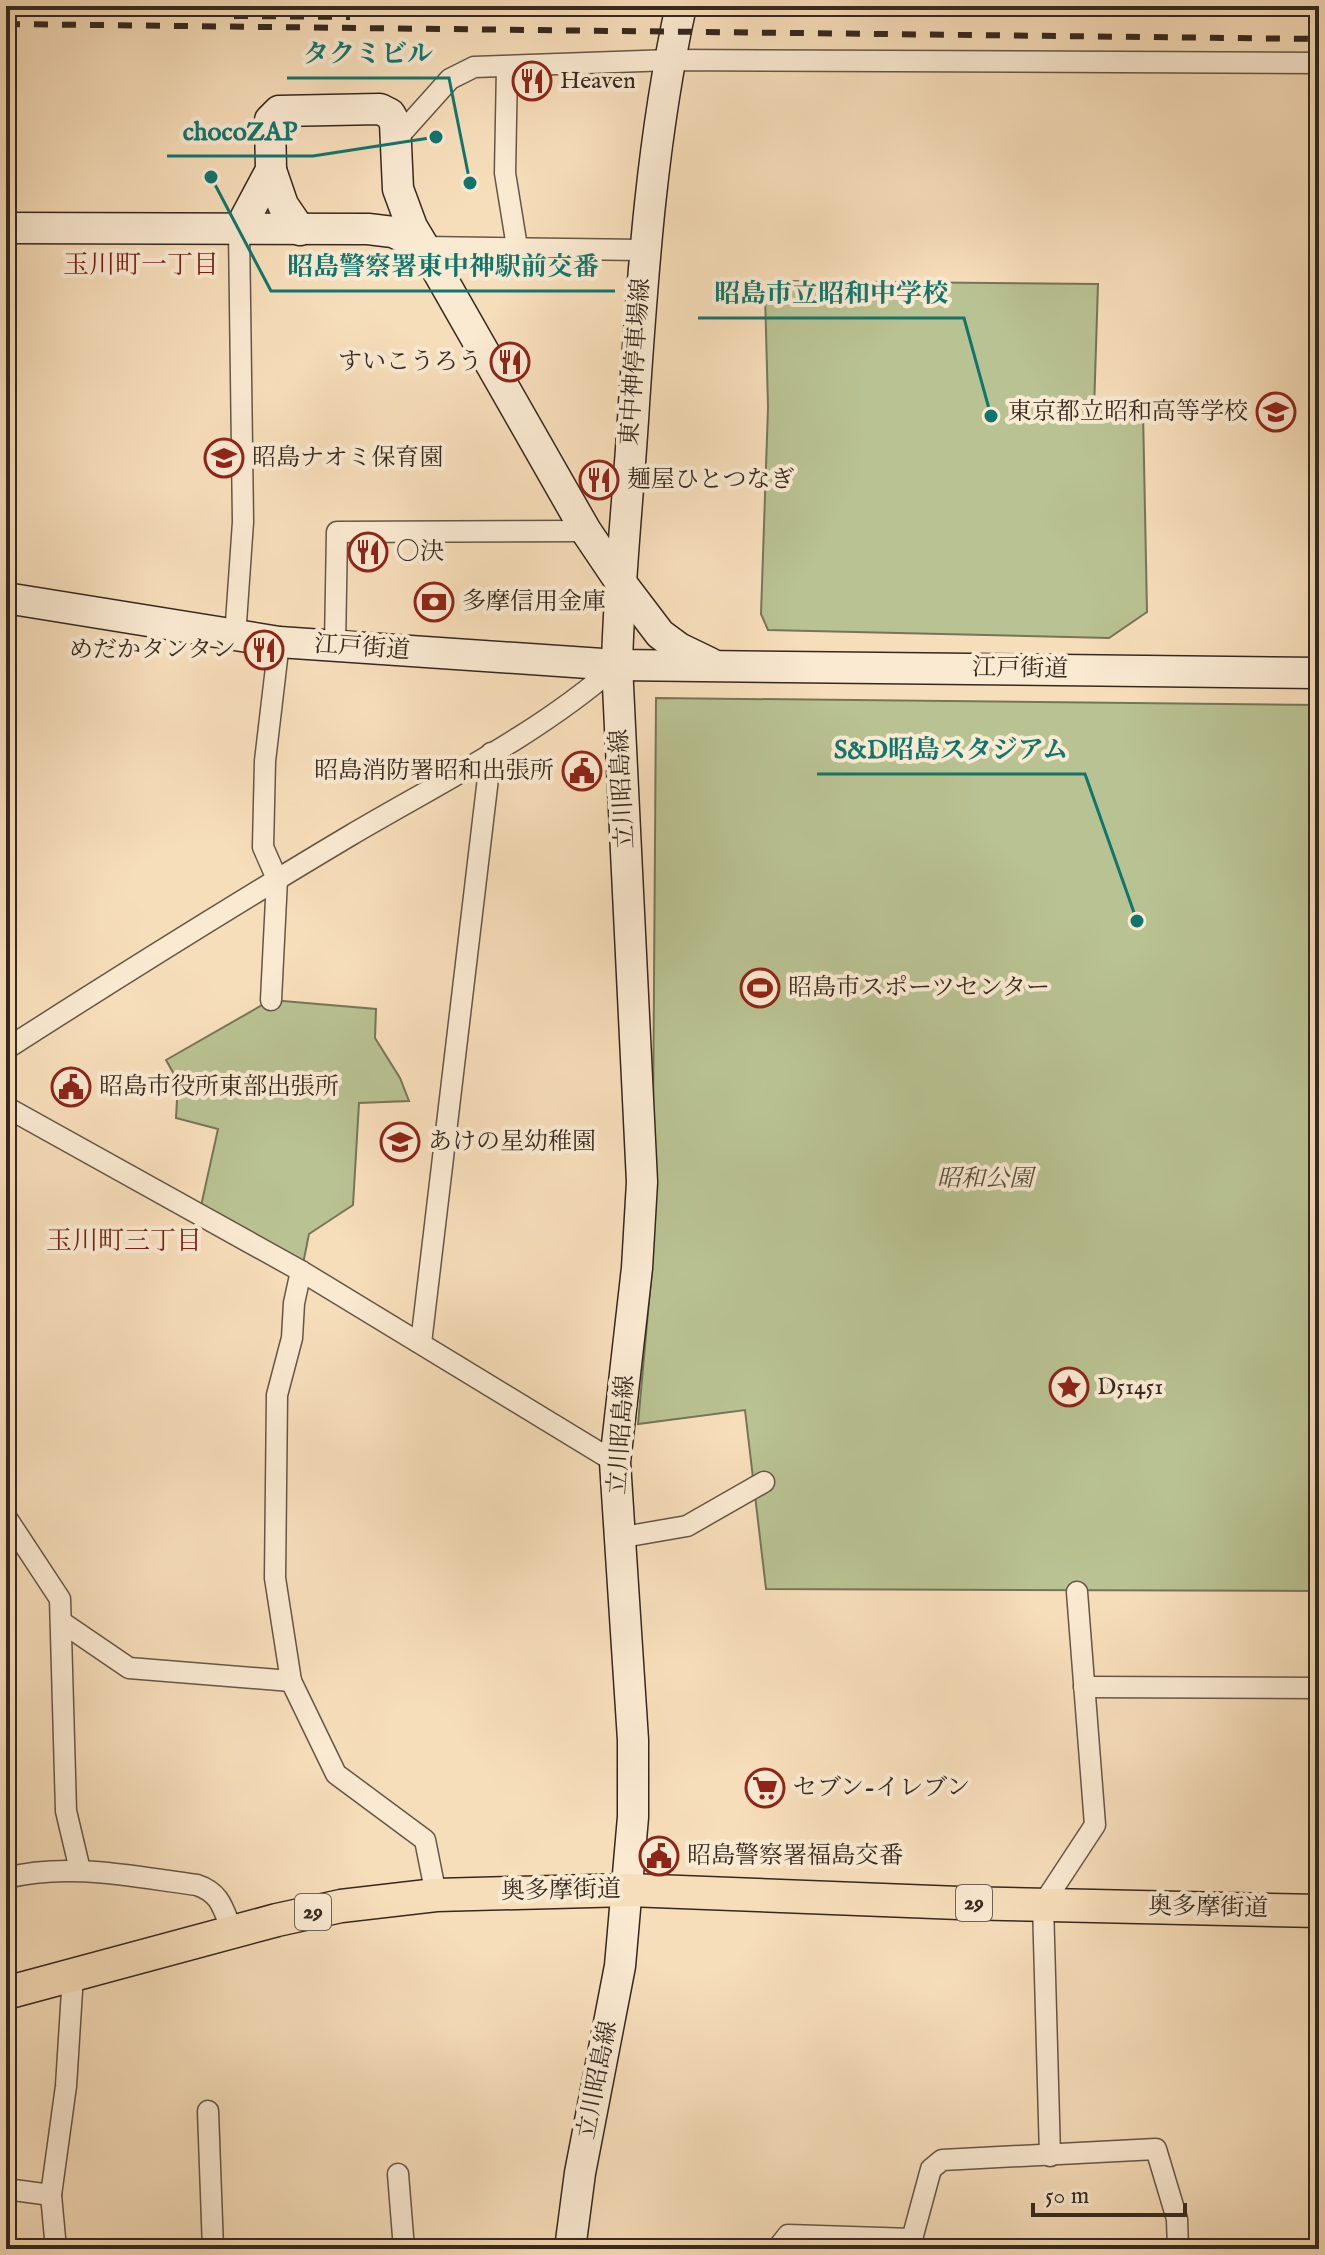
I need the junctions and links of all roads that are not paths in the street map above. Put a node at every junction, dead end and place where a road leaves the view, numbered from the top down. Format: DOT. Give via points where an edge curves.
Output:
graph roads {
  1 [pos="681,6"];
  2 [pos="671,60"];
  3 [pos="1319,63"];
  4 [pos="507,67"];
  5 [pos="398,137"];
  6 [pos="271,170"];
  7 [pos="398,189"];
  8 [pos="6,228"];
  9 [pos="239,230"];
  10 [pos="300,230"];
  11 [pos="366,230"];
  12 [pos="424,247"];
  13 [pos="517,247"];
  14 [pos="643,250"];
  15 [pos="586,531"];
  16 [pos="619,580"];
  17 [pos="6,598"];
  18 [pos="235,637"];
  19 [pos="279,642"];
  20 [pos="335,645"];
  21 [pos="617,665"];
  22 [pos="721,667"];
  23 [pos="1319,673"];
  24 [pos="491,753"];
  25 [pos="277,879"];
  26 [pos="271,1000"];
  27 [pos="6,1049"];
  28 [pos="6,1107"];
  29 [pos="301,1271"];
  30 [pos="421,1343"];
  31 [pos="615,1462"];
  32 [pos="764,1482"];
  33 [pos="6,1517"];
  34 [pos="618,1538"];
  35 [pos="1077,1592"];
  36 [pos="63,1623"];
  37 [pos="291,1681"];
  38 [pos="1084,1687"];
  39 [pos="1319,1688"];
  40 [pos="80,1870"];
  41 [pos="6,1878"];
  42 [pos="629,1890"];
  43 [pos="436,1895"];
  44 [pos="1043,1904"];
  45 [pos="1319,1911"];
  46 [pos="232,1931"];
  47 [pos="73,1975"];
  48 [pos="6,1993"];
  49 [pos="208,2111"];
  50 [pos="1050,2156"];
  51 [pos="398,2174"];
  52 [pos="6,2189"];
  53 [pos="51,2195"];
  54 [pos="56,2249"];
  55 [pos="213,2249"];
  56 [pos="404,2249"];
  57 [pos="570,2249"];
  58 [pos="777,2249"];
  59 [pos="1178,2249"];
  1 -- 2 [label="main road"];
  2 -- 3 [label="street"];
  2 -- 4 [label="street"];
  2 -- 14 [label="main road, 東中神停車場線"];
  4 -- 5 [label="street" via="461,71"];
  4 -- 13 [label="street" via="505,173"];
  5 -- 6 [label="main road" via="390,114 380,109 279,111 270,120"];
  5 -- 7 [label="main road"];
  6 -- 9 [label="main road"];
  6 -- 10 [label="main road" via="283,205"];
  7 -- 11 [label="main road" via="393,206"];
  7 -- 12 [label="main road, 江戸街道"];
  8 -- 9 [label="main road"];
  9 -- 10 [label="main road"];
  9 -- 18 [label="street" via="243,522"];
  10 -- 11 [label="main road"];
  11 -- 12 [label="main road" via="393,232"];
  12 -- 13 [label="street"];
  12 -- 15 [label="main road, 江戸街道"];
  13 -- 14 [label="street"];
  14 -- 16 [label="main road, 東中神停車場線"];
  15 -- 16 [label="main road, 江戸街道"];
  15 -- 20 [label="street" via="337,532"];
  16 -- 21 [label="main road, 東中神停車場線"];
  16 -- 22 [label="main road, 江戸街道" via="660,634 699,660"];
  17 -- 18 [label="main road, 江戸街道"];
  18 -- 19 [label="main road, 江戸街道"];
  19 -- 20 [label="main road, 江戸街道"];
  19 -- 25 [label="street" via="265,761 263,847"];
  20 -- 21 [label="main road, 江戸街道"];
  21 -- 22 [label="main road, 江戸街道"];
  21 -- 24 [label="street" via="583,694"];
  21 -- 31 [label="main road, 立川昭島線" via="642,1182"];
  22 -- 23 [label="main road, 江戸街道"];
  24 -- 25 [label="street"];
  24 -- 30 [label="street"];
  25 -- 26 [label="street"];
  25 -- 27 [label="street"];
  28 -- 29 [label="street"];
  29 -- 30 [label="street"];
  29 -- 37 [label="street" via="277,1395 275,1578"];
  30 -- 31 [label="street"];
  31 -- 34 [label="main road, 立川昭島線"];
  32 -- 34 [label="street" via="687,1526"];
  33 -- 36 [label="street" via="60,1599"];
  34 -- 42 [label="main road, 立川昭島線" via="633,1740"];
  35 -- 38 [label="street"];
  36 -- 37 [label="street" via="129,1668"];
  36 -- 40 [label="street" via="66,1811"];
  37 -- 43 [label="street" via="336,1774 425,1840"];
  38 -- 39 [label="street"];
  38 -- 44 [label="street" via="1095,1825"];
  40 -- 41 [label="street" via="32,1871"];
  40 -- 46 [label="street" via="211,1890"];
  42 -- 43 [label="main road, 奥多摩街道 / 29"];
  42 -- 44 [label="main road, 奥多摩街道 / 29"];
  42 -- 57 [label="main road, 立川昭島線"];
  43 -- 46 [label="main road, 奥多摩街道 / 29" via="341,1906"];
  44 -- 45 [label="main road, 奥多摩街道 / 29"];
  44 -- 50 [label="street"];
  46 -- 47 [label="main road, 奥多摩街道 / 29"];
  47 -- 48 [label="main road, 奥多摩街道 / 29"];
  47 -- 53 [label="street" via="66,2086"];
  49 -- 55 [label="street"];
  50 -- 58 [label="street" via="942,2160 931,2169 912,2239 788,2235"];
  50 -- 59 [label="street" via="1156,2149 1177,2219"];
  51 -- 56 [label="street"];
  52 -- 53 [label="street"];
  53 -- 54 [label="street"];
}
